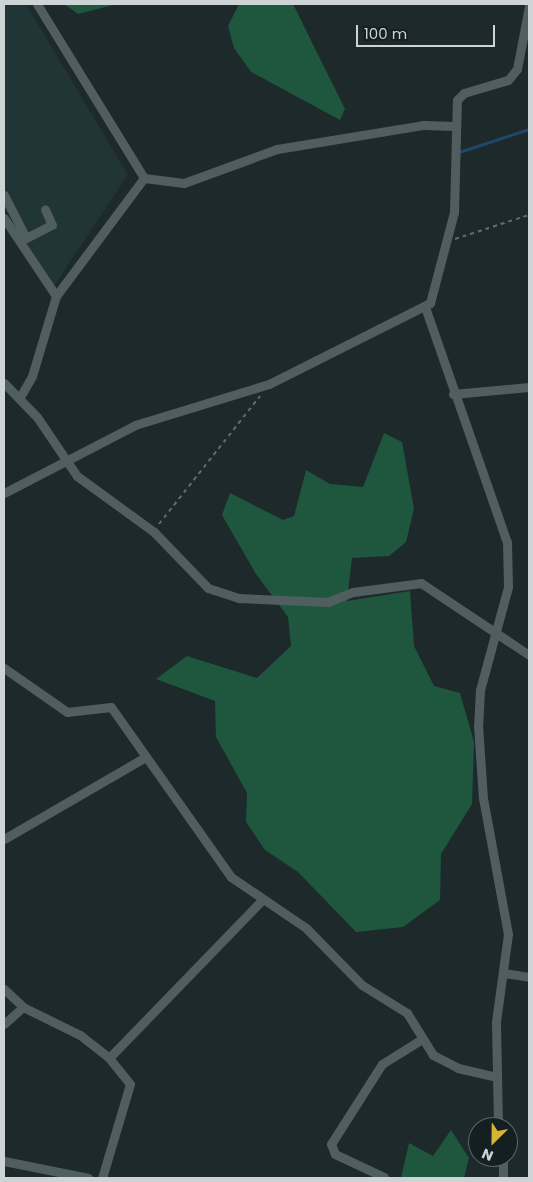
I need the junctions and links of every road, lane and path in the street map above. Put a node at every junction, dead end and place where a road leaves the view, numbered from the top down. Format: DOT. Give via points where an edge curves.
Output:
graph roads {
  1 [pos="37,4"];
  2 [pos="529,6"];
  3 [pos="454,126"];
  4 [pos="144,178"];
  5 [pos="4,195"];
  6 [pos="45,209"];
  7 [pos="529,215"];
  8 [pos="4,218"];
  9 [pos="447,242"];
  10 [pos="56,296"];
  11 [pos="426,307"];
  12 [pos="4,383"];
  13 [pos="269,384"];
  14 [pos="529,387"];
  15 [pos="453,394"];
  16 [pos="20,397"];
  17 [pos="66,462"];
  18 [pos="4,493"];
  19 [pos="154,532"];
  20 [pos="498,631"];
  21 [pos="529,656"];
  22 [pos="4,668"];
  23 [pos="144,758"];
  24 [pos="4,839"];
  25 [pos="261,901"];
  26 [pos="504,973"];
  27 [pos="529,977"];
  28 [pos="4,989"];
  29 [pos="23,1007"];
  30 [pos="4,1024"];
  31 [pos="422,1039"];
  32 [pos="109,1058"];
  33 [pos="494,1076"];
  34 [pos="497,1117"];
  35 [pos="4,1161"];
  36 [pos="384,1177"];
  37 [pos="88,1178"];
  38 [pos="102,1178"];
  1 -- 4 [label="street"];
  2 -- 3 [label="street" via="517,69 508,80 464,93 458,100"];
  3 -- 4 [label="street" via="424,125 277,149 184,183"];
  3 -- 9 [label="street" via="454,212"];
  4 -- 10 [label="street"];
  5 -- 6 [label="street" via="26,238 52,224"];
  7 -- 9 [label="path"];
  8 -- 10 [label="street"];
  9 -- 11 [label="street" via="434,293"];
  10 -- 16 [label="street" via="32,376"];
  11 -- 13 [label="street"];
  11 -- 15 [label="street"];
  12 -- 16 [label="street"];
  13 -- 17 [label="street" via="135,425"];
  13 -- 19 [label="path"];
  14 -- 15 [label="street"];
  15 -- 20 [label="street" via="507,542 508,587"];
  16 -- 17 [label="street"];
  17 -- 18 [label="street"];
  17 -- 19 [label="street" via="77,476"];
  19 -- 20 [label="street" via="218,593 328,602 353,592 421,582"];
  20 -- 21 [label="street"];
  20 -- 26 [label="street" via="480,690 478,766 504,896 508,934"];
  22 -- 23 [label="street" via="67,712 111,707"];
  23 -- 24 [label="street"];
  23 -- 25 [label="street" via="232,877"];
  25 -- 31 [label="street" via="306,928 362,985 394,1002"];
  25 -- 32 [label="street"];
  26 -- 27 [label="street"];
  26 -- 33 [label="street" via="496,1022"];
  28 -- 29 [label="street"];
  29 -- 30 [label="street"];
  29 -- 32 [label="street" via="80,1035"];
  31 -- 33 [label="street" via="442,1060"];
  31 -- 36 [label="street" via="382,1064 331,1144 335,1154"];
  32 -- 38 [label="street" via="130,1084 130,1093"];
  33 -- 34 [label="street"];
  35 -- 37 [label="street"];
}
